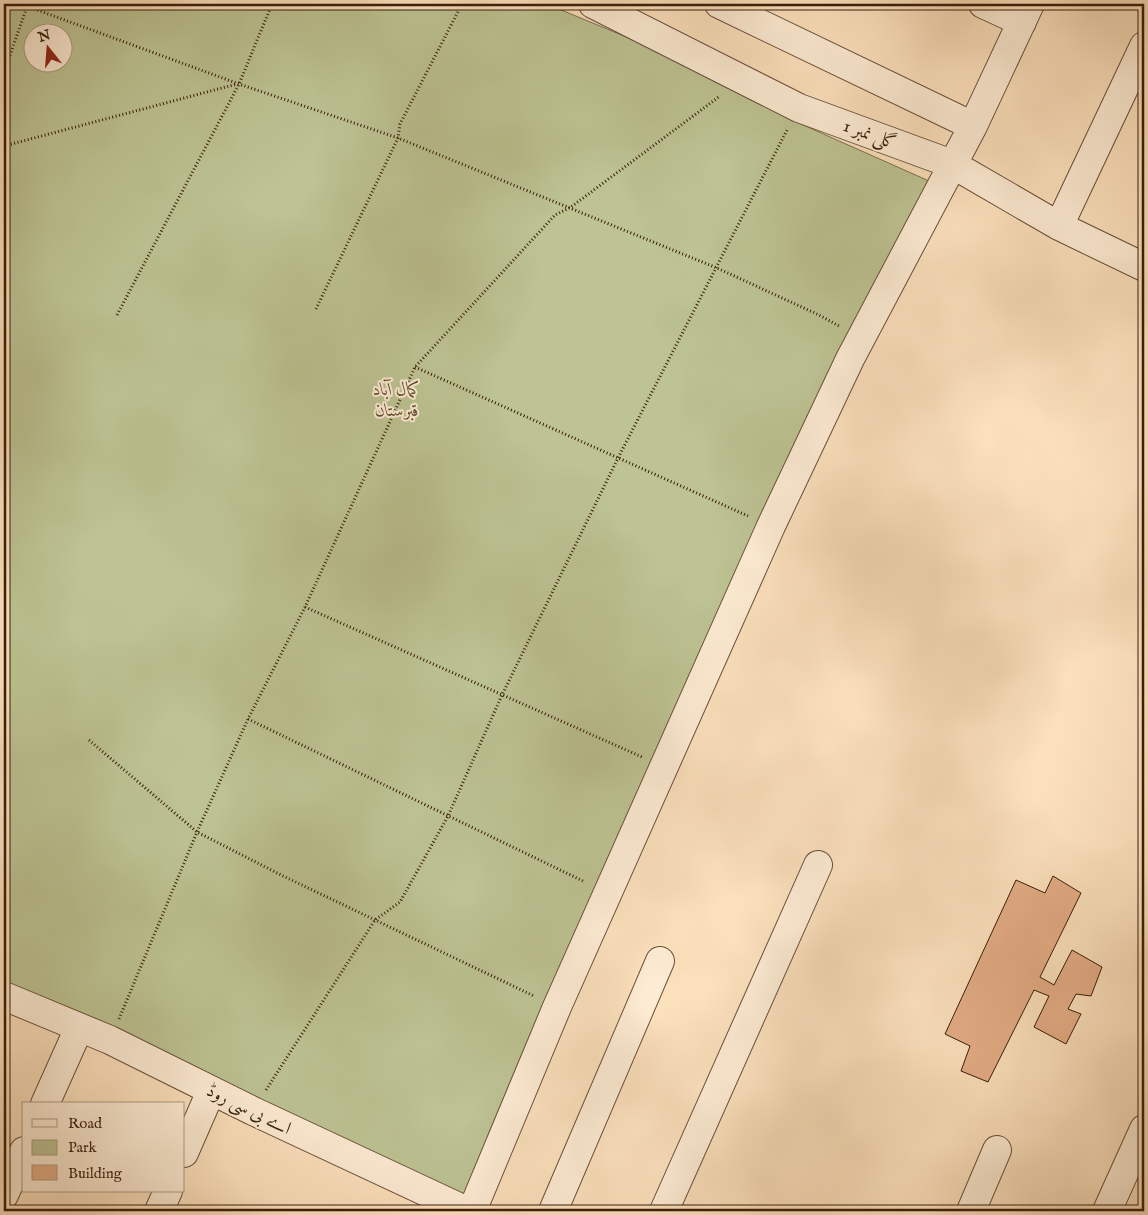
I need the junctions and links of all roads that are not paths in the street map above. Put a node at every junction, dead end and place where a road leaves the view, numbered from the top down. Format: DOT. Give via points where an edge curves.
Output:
graph roads {
  1 [pos="593,4"];
  2 [pos="719,4"];
  3 [pos="983,4"];
  4 [pos="765,13"];
  5 [pos="1026,13"];
  6 [pos="1144,46"];
  7 [pos="973,126"];
  8 [pos="952,164"];
  9 [pos="1059,226"];
  10 [pos="1144,267"];
  11 [pos="818,866"];
  12 [pos="660,961"];
  13 [pos="4,996"];
  14 [pos="79,1028"];
  15 [pos="211,1091"];
  16 [pos="46,1102"];
  17 [pos="1144,1129"];
  18 [pos="998,1150"];
  19 [pos="185,1152"];
  20 [pos="22,1155"];
  21 [pos="168,1192"];
  22 [pos="4,1195"];
  23 [pos="159,1211"];
  24 [pos="467,1211"];
  25 [pos="472,1211"];
  26 [pos="553,1211"];
  27 [pos="664,1211"];
  28 [pos="971,1211"];
  29 [pos="1107,1211"];
  1 -- 8 [label="street, گلی نمبر 1" via="800,108"];
  2 -- 4 [label="street"];
  3 -- 5 [label="street"];
  4 -- 7 [label="street"];
  5 -- 7 [label="street"];
  6 -- 9 [label="street"];
  7 -- 8 [label="street"];
  8 -- 9 [label="street, گلی نمبر 1"];
  8 -- 25 [label="street" via="861,339 771,526 557,1007"];
  9 -- 10 [label="street, گلی نمبر 1"];
  11 -- 27 [label="street"];
  12 -- 26 [label="street"];
  13 -- 14 [label="street, اے بی سی روڈ"];
  14 -- 15 [label="street, اے بی سی روڈ" via="110,1040"];
  14 -- 16 [label="street"];
  15 -- 19 [label="street"];
  15 -- 24 [label="street, اے بی سی روڈ"];
  17 -- 29 [label="street"];
  18 -- 28 [label="street"];
  20 -- 22 [label="street"];
  21 -- 23 [label="street"];
}
